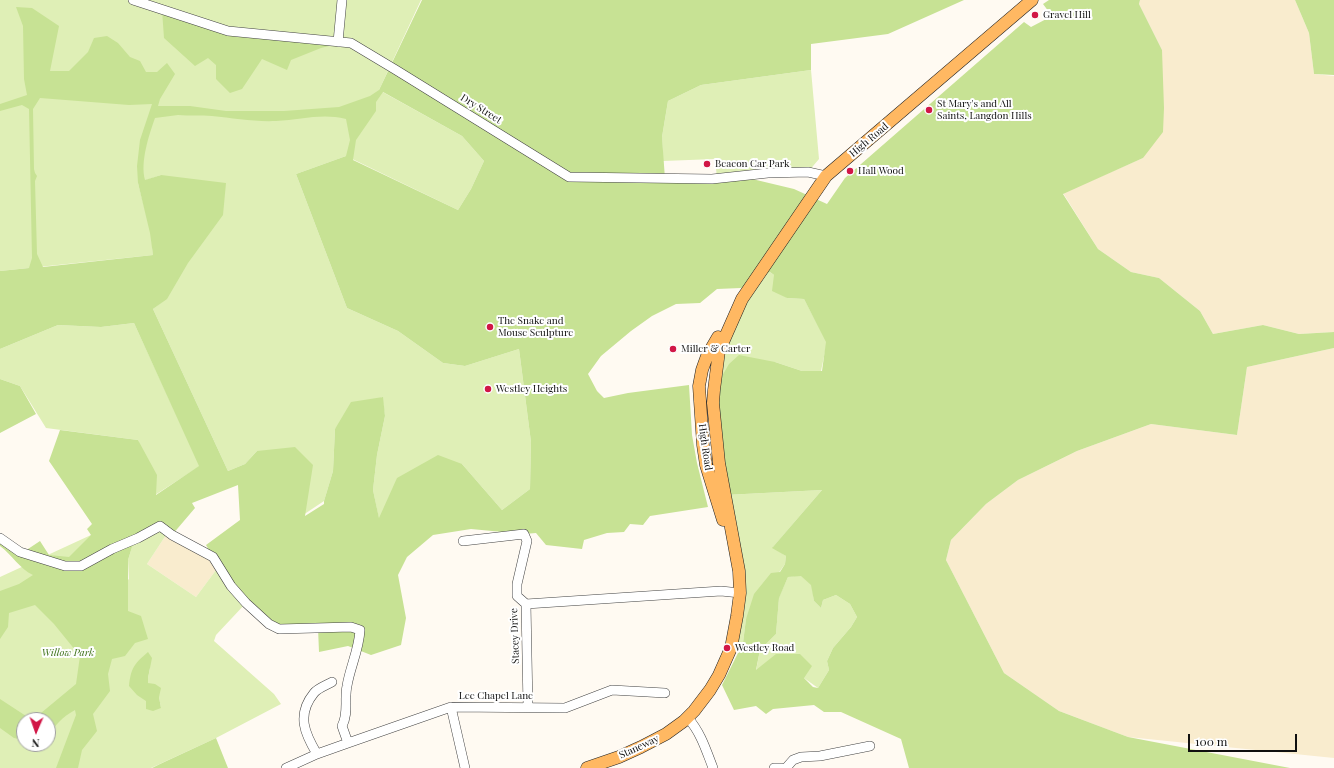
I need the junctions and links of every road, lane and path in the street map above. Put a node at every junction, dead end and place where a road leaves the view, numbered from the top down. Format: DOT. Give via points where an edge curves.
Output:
graph roads {
  1 [pos="133,0"];
  2 [pos="342,0"];
  3 [pos="1032,0"];
  4 [pos="338,42"];
  5 [pos="826,176"];
  6 [pos="0,538"];
  7 [pos="463,541"];
  8 [pos="740,593"];
  9 [pos="526,604"];
  10 [pos="332,682"];
  11 [pos="665,693"];
  12 [pos="451,707"];
  13 [pos="528,707"];
  14 [pos="688,718"];
  15 [pos="348,743"];
  16 [pos="870,746"];
  17 [pos="317,754"];
  18 [pos="286,768"];
  19 [pos="465,768"];
  20 [pos="587,768"];
  21 [pos="713,768"];
  22 [pos="774,768"];
  23 [pos="782,768"];
  24 [pos="786,768"];
  1 -- 4 [label="street, Dry Street" via="228,31"];
  2 -- 4 [label="street"];
  3 -- 5 [label="main road, High Road"];
  4 -- 5 [label="street, Dry Street" via="351,43 569,177 712,179 808,172"];
  5 -- 8 [label="main road, High Road" via="742,299 719,351 713,403 718,463 740,570"];
  6 -- 15 [label="street" via="20,552 65,566 81,566 112,548 160,526 213,557 231,586 269,624 280,629 352,627 360,630 360,640 346,686 346,719 342,726"];
  7 -- 9 [label="street, Stacey Drive" via="524,534 527,541 517,584 517,596"];
  8 -- 9 [label="street" via="716,592"];
  8 -- 14 [label="main road, High Road" via="731,648 710,690"];
  9 -- 13 [label="street, Stacey Drive"];
  10 -- 17 [label="street" via="314,692 307,704 304,728"];
  11 -- 13 [label="street, Lee Chapel Lane" via="612,690 565,708"];
  12 -- 13 [label="street, Lee Chapel Lane"];
  12 -- 15 [label="street, Lee Chapel Lane"];
  12 -- 19 [label="street"];
  14 -- 20 [label="main road, Staneway" via="641,747"];
  14 -- 21 [label="street" via="702,739"];
  15 -- 17 [label="street, Lee Chapel Lane"];
  16 -- 24 [label="street" via="820,756 801,757 793,760"];
  17 -- 18 [label="street, Lee Chapel Lane"];
  22 -- 23 [label="street"];
}
